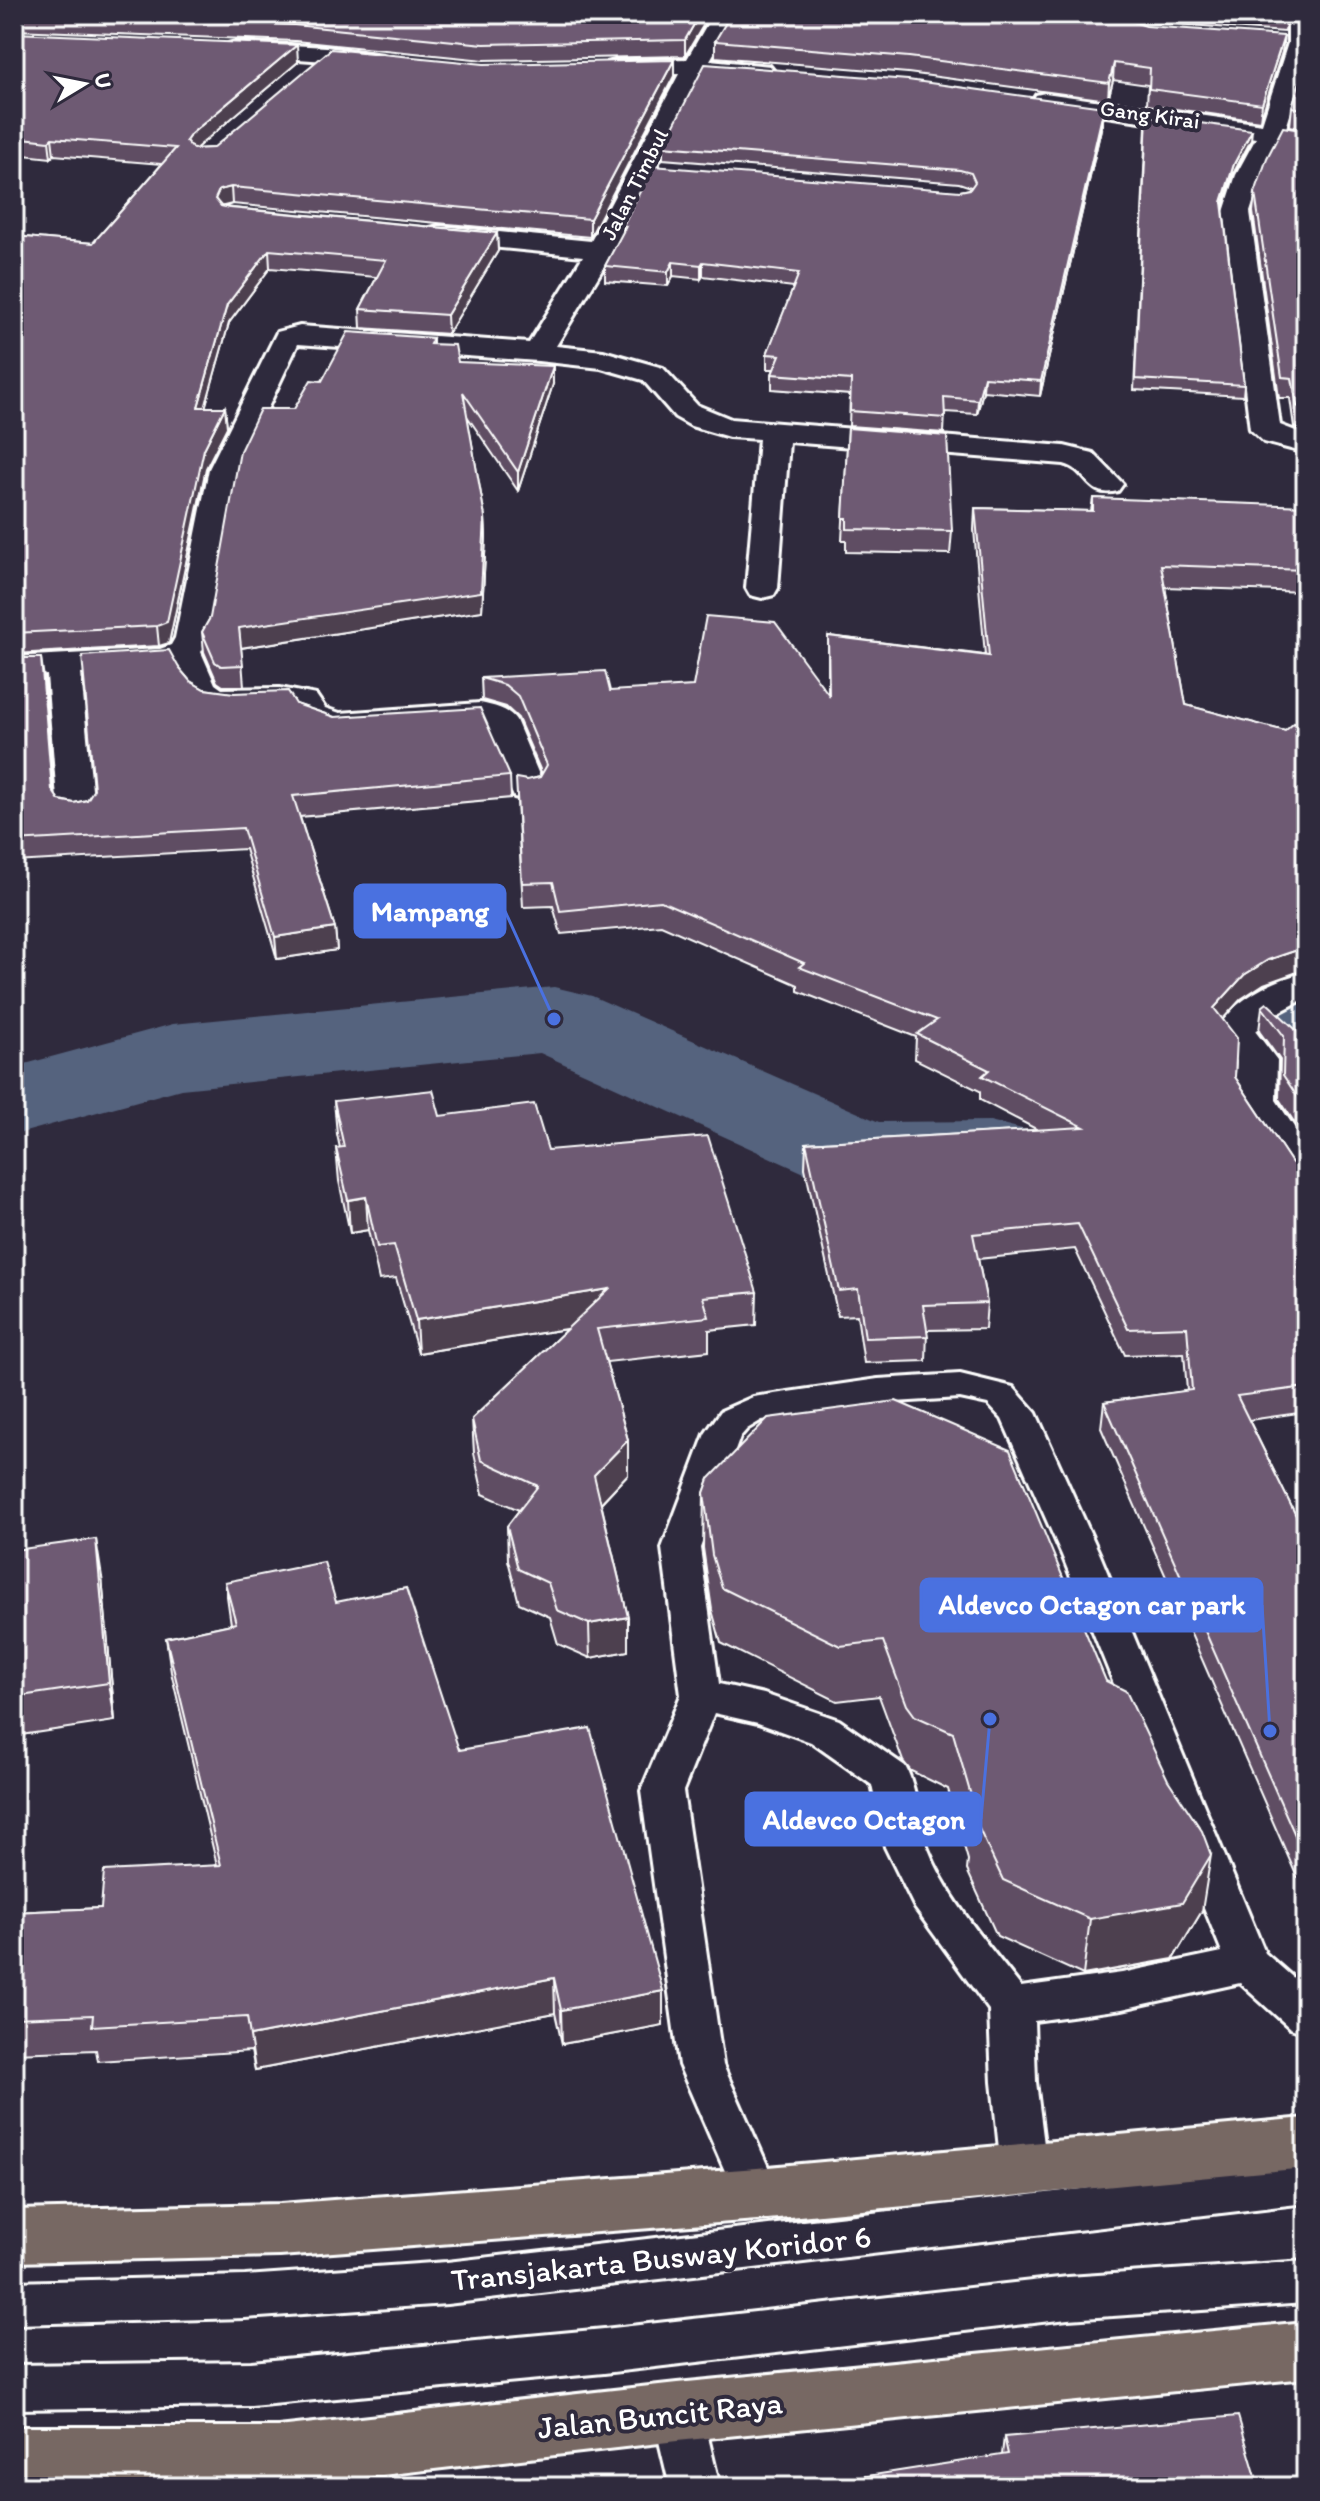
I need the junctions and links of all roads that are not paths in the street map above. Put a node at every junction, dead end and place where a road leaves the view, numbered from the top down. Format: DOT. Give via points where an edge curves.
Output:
graph roads {
  1 [pos="725,14"];
  2 [pos="1300,14"];
  3 [pos="209,47"];
  4 [pos="326,54"];
  5 [pos="411,64"];
  6 [pos="695,66"];
  7 [pos="595,69"];
  8 [pos="304,73"];
  9 [pos="786,73"];
  10 [pos="1015,97"];
  11 [pos="1272,132"];
  12 [pos="1306,139"];
  13 [pos="642,168"];
  14 [pos="673,170"];
  15 [pos="407,231"];
  16 [pos="600,250"];
  17 [pos="538,352"];
  18 [pos="775,433"];
  19 [pos="1306,444"];
  20 [pos="1107,484"];
  21 [pos="762,588"];
  22 [pos="184,652"];
  23 [pos="63,664"];
  24 [pos="14,667"];
  25 [pos="527,789"];
  26 [pos="76,811"];
  27 [pos="1306,984"];
  28 [pos="1306,1177"];
  29 [pos="701,1695"];
  30 [pos="1248,1964"];
  31 [pos="1011,2006"];
  32 [pos="1306,2015"];
  33 [pos="1306,2143"];
  34 [pos="1024,2168"];
  35 [pos="1306,2183"];
  36 [pos="757,2194"];
  37 [pos="14,2236"];
  38 [pos="1306,2282"];
  39 [pos="14,2303"];
  40 [pos="1306,2350"];
  41 [pos="14,2387"];
  42 [pos="677,2412"];
  43 [pos="14,2457"];
  44 [pos="695,2487"];
  1 -- 6 [label="street, Jalan Timbul"];
  2 -- 11 [label="street"];
  3 -- 4 [label="street"];
  4 -- 5 [label="street"];
  4 -- 8 [label="street"];
  6 -- 7 [label="street"];
  6 -- 9 [label="street"];
  6 -- 13 [label="street, Jalan Timbul"];
  10 -- 11 [label="street, Gang Kirai"];
  11 -- 12 [label="street, Gang Kirai"];
  11 -- 19 [label="street" via="1237,212 1265,429"];
  13 -- 14 [label="street"];
  13 -- 16 [label="street, Jalan Timbul"];
  15 -- 16 [label="street"];
  16 -- 17 [label="street, Jalan Timbul"];
  17 -- 18 [label="street" via="642,369 702,420"];
  17 -- 22 [label="street" via="287,338 224,469 192,638"];
  18 -- 20 [label="street" via="1064,455 1082,459"];
  18 -- 21 [label="street"];
  22 -- 23 [label="street" via="165,659"];
  22 -- 25 [label="street" via="202,691 214,699 291,697 304,702 311,715 337,724 493,715"];
  23 -- 24 [label="street"];
  23 -- 26 [label="street"];
  27 -- 28 [label="street" via="1240,1021 1245,1044 1258,1065 1255,1100"];
  29 -- 30 [label="lane" via="681,1548 723,1434 734,1420 753,1409 878,1391 960,1386 1000,1395 1018,1413 1032,1440"];
  29 -- 31 [label="lane" via="764,1709 825,1731 891,1777 906,1847 936,1908"];
  29 -- 36 [label="lane" via="662,1791 701,2065"];
  30 -- 31 [label="lane" via="1122,1991"];
  30 -- 32 [label="lane"];
  31 -- 34 [label="lane"];
  33 -- 34 [label="main road"];
  34 -- 36 [label="main road"];
  35 -- 39 [label="lane, Transjakarta Busway Koridor 6" via="447,2283 245,2297"];
  36 -- 37 [label="main road" via="280,2230"];
  38 -- 41 [label="lane" via="1068,2298 604,2351 251,2384"];
  40 -- 42 [label="main road, Jalan Buncit Raya"];
  42 -- 43 [label="main road, Jalan Buncit Raya" via="278,2457"];
  42 -- 44 [label="lane"];
}
